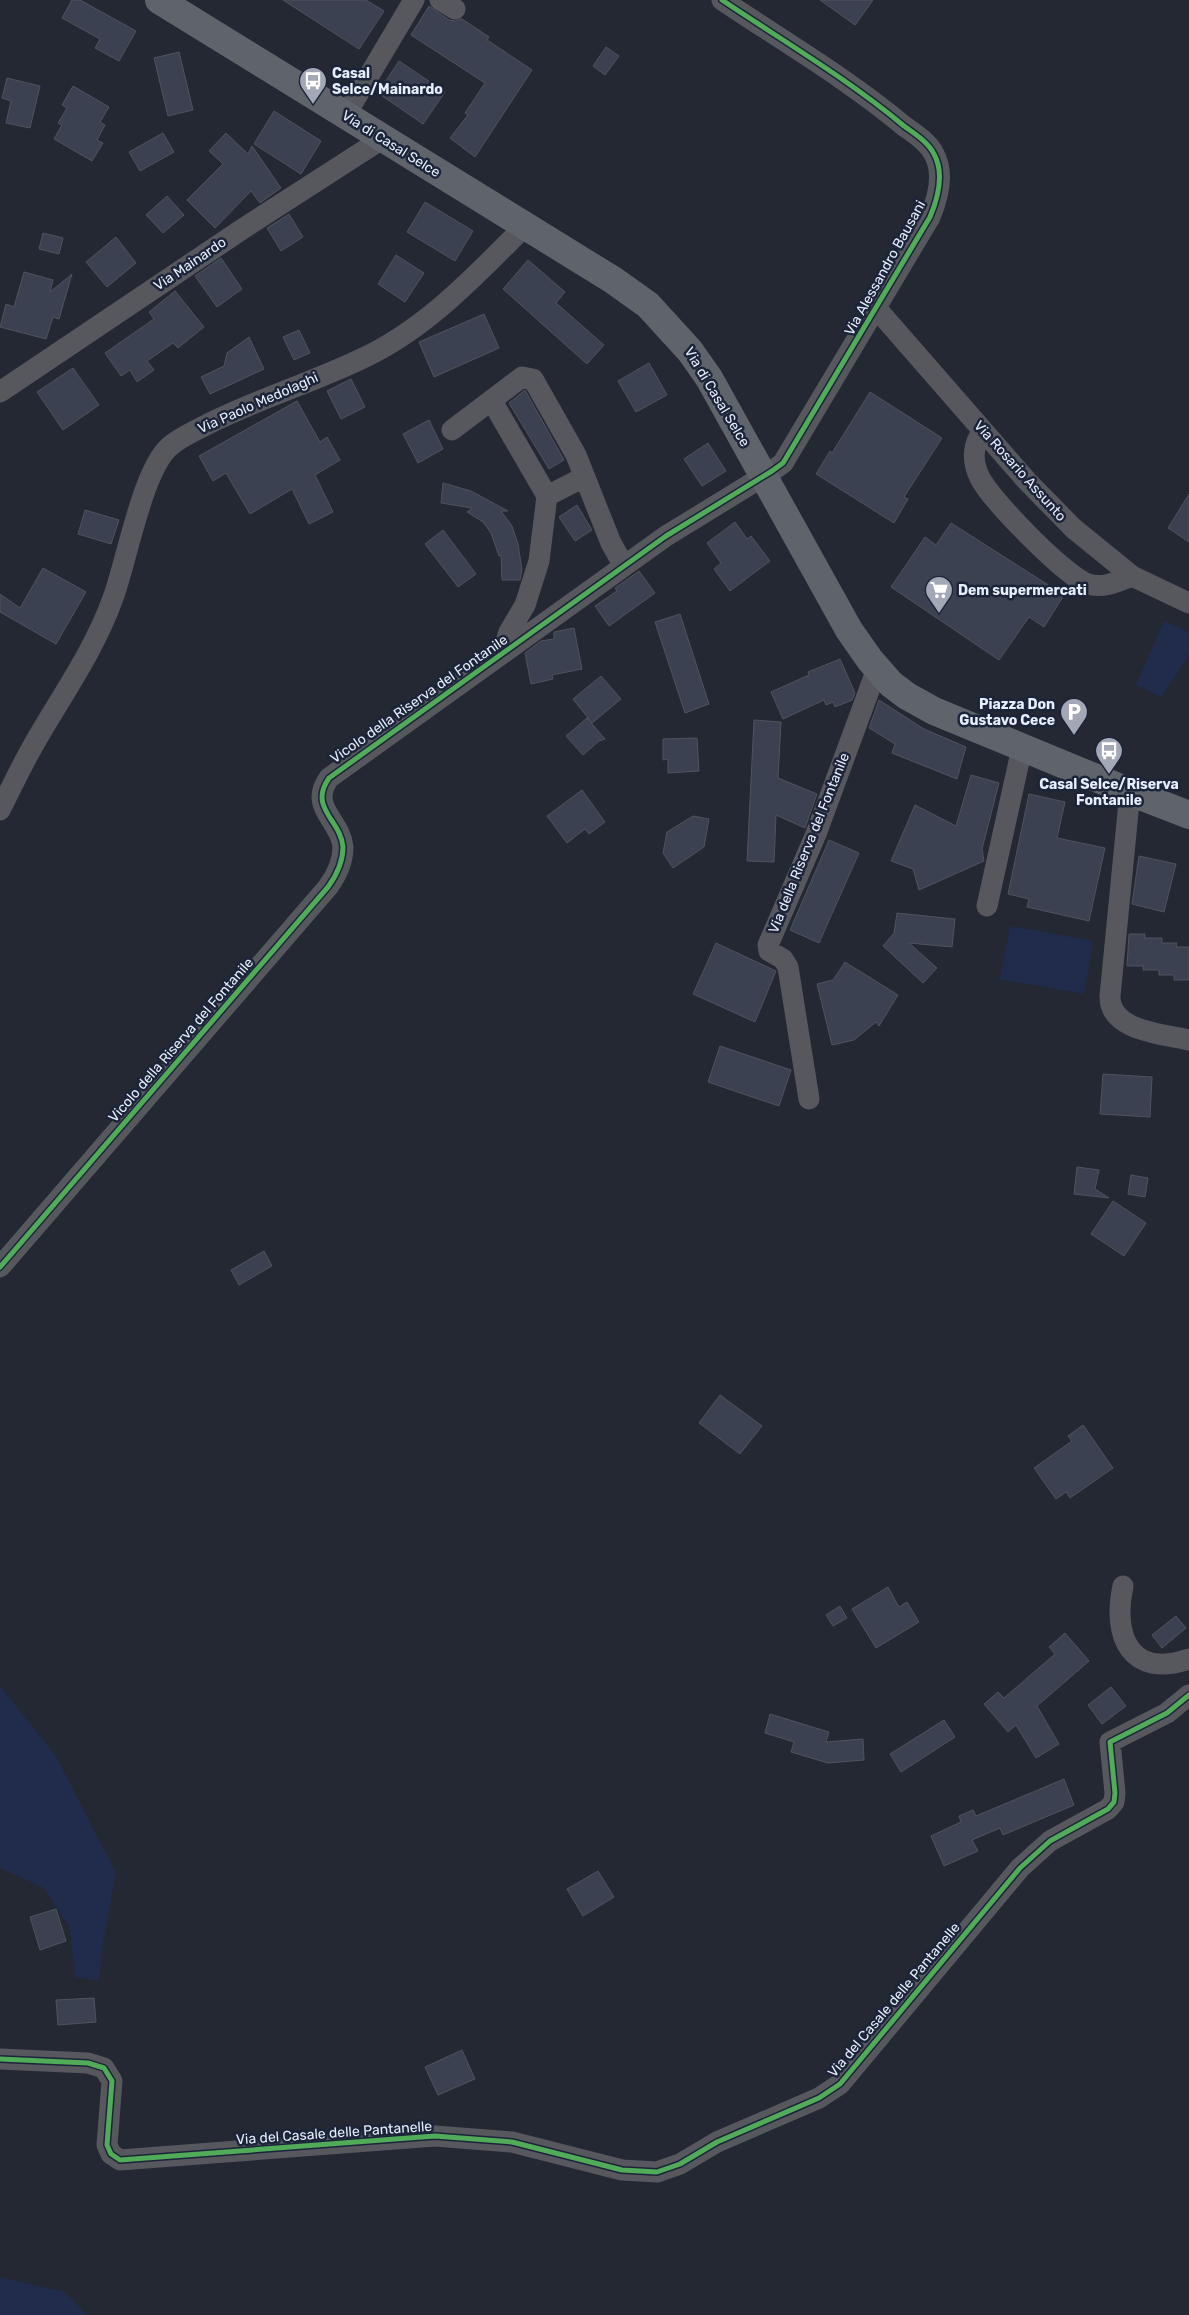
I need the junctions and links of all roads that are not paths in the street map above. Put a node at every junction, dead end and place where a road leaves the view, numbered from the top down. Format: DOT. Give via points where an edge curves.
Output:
graph roads {
  1 [pos="159,0"];
  2 [pos="414,0"];
  3 [pos="722,0"];
  4 [pos="345,116"];
  5 [pos="382,139"];
  6 [pos="525,226"];
  7 [pos="876,308"];
  8 [pos="0,392"];
  9 [pos="492,400"];
  10 [pos="452,430"];
  11 [pos="983,431"];
  12 [pos="763,476"];
  13 [pos="584,477"];
  14 [pos="547,496"];
  15 [pos="624,566"];
  16 [pos="1132,576"];
  17 [pos="1189,603"];
  18 [pos="502,654"];
  19 [pos="877,669"];
  20 [pos="1022,748"];
  21 [pos="1130,792"];
  22 [pos="0,810"];
  23 [pos="1189,815"];
  24 [pos="987,906"];
  25 [pos="1189,1040"];
  26 [pos="809,1099"];
  27 [pos="0,1267"];
  28 [pos="1123,1586"];
  29 [pos="1189,1659"];
  30 [pos="1189,1695"];
  31 [pos="0,2058"];
  1 -- 4 [label="main road, Via di Casal Selce"];
  2 -- 4 [label="street"];
  3 -- 7 [label="street, Via Alessandro Bausani" via="885,110 927,144 934,154 940,183 933,209"];
  4 -- 5 [label="main road, Via di Casal Selce"];
  5 -- 6 [label="main road, Via di Casal Selce"];
  5 -- 8 [label="street, Via Mainardo"];
  6 -- 12 [label="main road, Via di Casal Selce" via="624,287 670,326 709,378"];
  6 -- 22 [label="street, Via Paolo Medolaghi" via="454,295 393,342 360,360 243,407 178,440 159,456 149,477 115,592 94,642 72,684 34,743"];
  7 -- 11 [label="street, Via Rosario Assunto"];
  7 -- 12 [label="street, Via Alessandro Bausani" via="788,456 776,469"];
  9 -- 10 [label="street"];
  9 -- 13 [label="street" via="522,377 533,379 576,455"];
  9 -- 14 [label="street"];
  11 -- 16 [label="street, Via Rosario Assunto" via="1064,519"];
  11 -- 16 [label="street" via="974,452 983,484 1058,564 1075,578 1094,586"];
  12 -- 15 [label="street, Vicolo della Riserva del Fontanile" via="678,528"];
  12 -- 19 [label="main road, Via di Casal Selce" via="849,630"];
  13 -- 14 [label="street"];
  13 -- 15 [label="street"];
  14 -- 18 [label="street" via="539,561 525,604 509,632"];
  15 -- 18 [label="street, Vicolo della Riserva del Fontanile"];
  16 -- 17 [label="street, Via Rosario Assunto"];
  18 -- 27 [label="street, Vicolo della Riserva del Fontanile" via="329,778 321,794 323,805 343,846 340,864 328,887"];
  19 -- 20 [label="main road, Via di Casal Selce" via="896,688 920,704"];
  19 -- 26 [label="street, Via della Riserva del Fontanile" via="816,834 768,945 769,952 788,967"];
  20 -- 21 [label="main road, Via di Casal Selce"];
  20 -- 24 [label="street"];
  21 -- 23 [label="main road, Via di Casal Selce"];
  21 -- 25 [label="street" via="1110,996 1112,1009 1115,1015 1130,1024"];
  28 -- 29 [label="street" via="1120,1620 1136,1656 1156,1665"];
  30 -- 31 [label="street, Via del Casale delle Pantanelle" via="1167,1713 1110,1742 1115,1789 1115,1798 1110,1806 1100,1815 1050,1841 1024,1864 840,2084 824,2095 725,2138 668,2169 650,2172 622,2170 512,2142 435,2136 120,2160 111,2154 107,2145 112,2081 104,2068 88,2063"];
}
